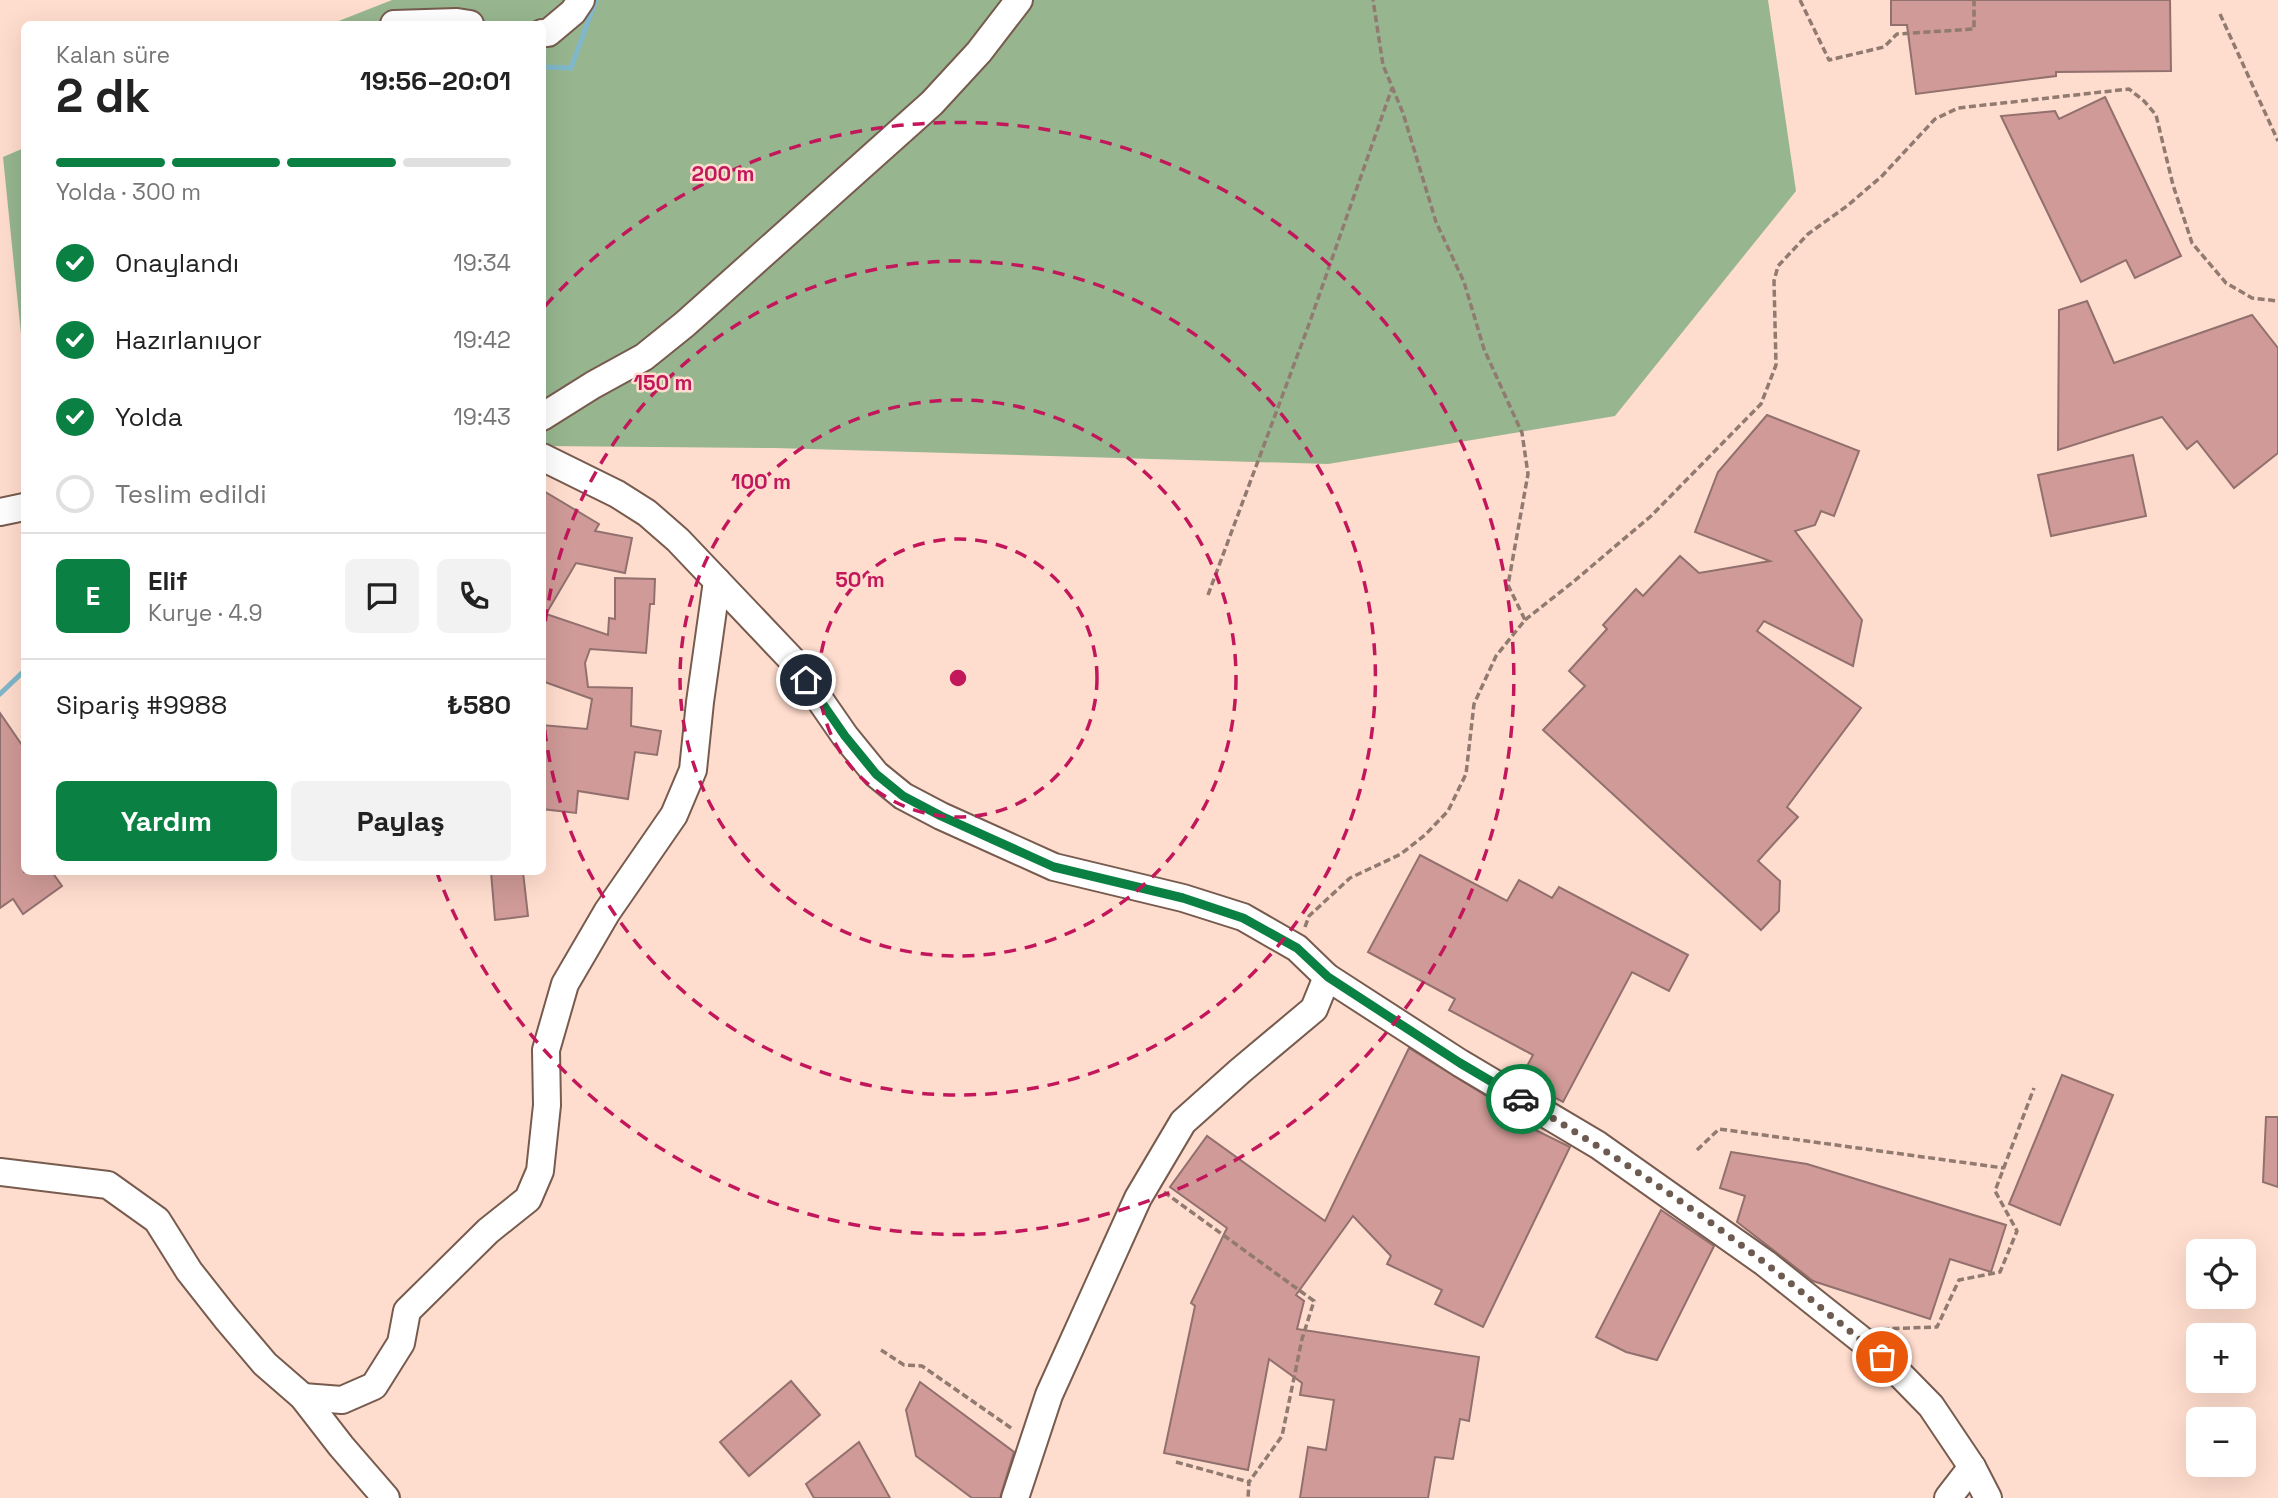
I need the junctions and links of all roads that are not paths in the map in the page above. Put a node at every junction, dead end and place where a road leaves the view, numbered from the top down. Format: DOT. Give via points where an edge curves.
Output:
graph roads {
  1 [pos="581,0"];
  2 [pos="1019,0"];
  3 [pos="546,33"];
  4 [pos="546,414"];
  5 [pos="546,459"];
  6 [pos="21,508"];
  7 [pos="0,512"];
  8 [pos="717,581"];
  9 [pos="1328,977"];
  10 [pos="0,1172"];
  11 [pos="303,1397"];
  12 [pos="1972,1467"];
  13 [pos="386,1498"];
  14 [pos="1015,1498"];
  15 [pos="1948,1498"];
  16 [pos="1988,1498"];
  1 -- 3 [label="street"];
  2 -- 4 [label="street" via="932,103 685,324 644,356"];
  5 -- 8 [label="street" via="647,513"];
  6 -- 7 [label="street"];
  8 -- 9 [label="street" via="793,661 876,774 903,796 1054,867 1183,898 1243,918 1297,948"];
  8 -- 11 [label="street" via="693,770 674,815 607,912 565,984 546,1050 547,1105 540,1171 528,1199 488,1231 407,1311 401,1343 373,1387 342,1400"];
  9 -- 12 [label="street" via="1598,1145 1765,1263 1882,1357 1931,1406"];
  9 -- 14 [label="street" via="1314,1010 1183,1122 1138,1198 1049,1395"];
  10 -- 11 [label="street" via="108,1185 157,1220 189,1271 234,1327 265,1364"];
  11 -- 13 [label="street"];
  12 -- 15 [label="street"];
  12 -- 16 [label="street"];
}
